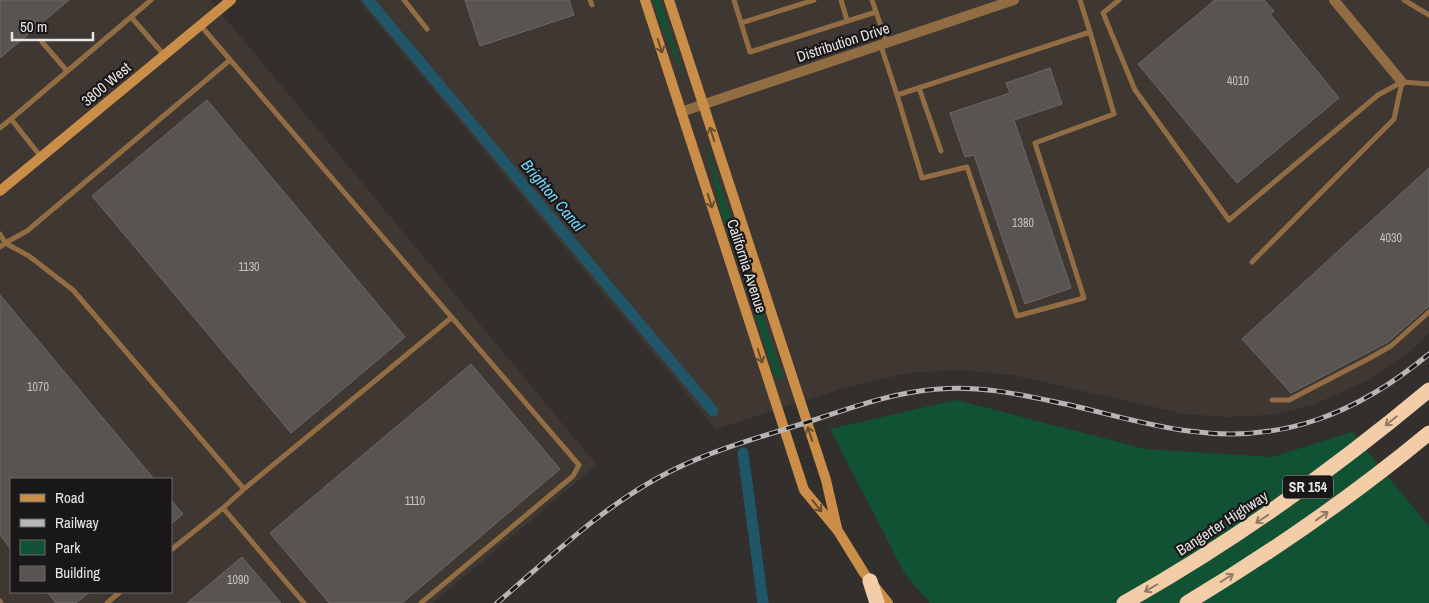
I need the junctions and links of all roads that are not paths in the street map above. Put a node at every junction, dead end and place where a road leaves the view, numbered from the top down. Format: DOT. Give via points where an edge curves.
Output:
graph roads {
  1 [pos="151,0"];
  2 [pos="230,0"];
  3 [pos="404,0"];
  4 [pos="645,0"];
  5 [pos="669,0"];
  6 [pos="734,0"];
  7 [pos="814,0"];
  8 [pos="841,0"];
  9 [pos="872,0"];
  10 [pos="1014,0"];
  11 [pos="1080,0"];
  12 [pos="1120,0"];
  13 [pos="1334,0"];
  14 [pos="1404,0"];
  15 [pos="876,12"];
  16 [pos="1429,15"];
  17 [pos="132,17"];
  18 [pos="847,20"];
  19 [pos="741,23"];
  20 [pos="200,26"];
  21 [pos="426,29"];
  22 [pos="1090,32"];
  23 [pos="42,42"];
  24 [pos="884,45"];
  25 [pos="164,56"];
  26 [pos="230,60"];
  27 [pos="67,72"];
  28 [pos="1402,82"];
  29 [pos="1429,84"];
  30 [pos="919,88"];
  31 [pos="896,95"];
  32 [pos="703,105"];
  33 [pos="681,112"];
  34 [pos="11,119"];
  35 [pos="0,128"];
  36 [pos="942,151"];
  37 [pos="41,158"];
  38 [pos="0,192"];
  39 [pos="0,234"];
  40 [pos="6,242"];
  41 [pos="0,247"];
  42 [pos="1252,262"];
  43 [pos="1429,312"];
  44 [pos="451,318"];
  45 [pos="1429,390"];
  46 [pos="1272,400"];
  47 [pos="1429,433"];
  48 [pos="244,489"];
  49 [pos="222,508"];
  50 [pos="838,531"];
  51 [pos="172,549"];
  52 [pos="870,580"];
  53 [pos="119,593"];
  54 [pos="107,603"];
  55 [pos="304,603"];
  56 [pos="422,603"];
  57 [pos="877,603"];
  58 [pos="888,603"];
  59 [pos="1124,603"];
  60 [pos="1187,603"];
  1 -- 17 [label="lane"];
  2 -- 20 [label="main road, 3800 West"];
  3 -- 21 [label="lane"];
  4 -- 33 [label="main road, California Avenue, one-way"];
  5 -- 32 [label="main road, California Avenue"];
  6 -- 19 [label="lane"];
  7 -- 19 [label="lane"];
  8 -- 18 [label="lane"];
  9 -- 15 [label="lane"];
  10 -- 24 [label="street, Distribution Drive"];
  11 -- 22 [label="lane"];
  12 -- 28 [label="lane" via="1103,14 1135,90 1229,220 1378,95"];
  13 -- 28 [label="street"];
  14 -- 16 [label="lane"];
  15 -- 18 [label="lane"];
  15 -- 24 [label="lane"];
  17 -- 25 [label="lane"];
  17 -- 27 [label="lane"];
  18 -- 19 [label="lane" via="750,52"];
  20 -- 25 [label="main road, 3800 West"];
  20 -- 26 [label="lane"];
  22 -- 30 [label="lane"];
  22 -- 31 [label="lane" via="1114,114 1035,143 1084,298 1017,316 967,167 922,178"];
  23 -- 27 [label="lane"];
  24 -- 31 [label="lane"];
  24 -- 32 [label="street, Distribution Drive"];
  25 -- 37 [label="main road, 3800 West"];
  26 -- 40 [label="lane" via="27,231"];
  26 -- 44 [label="lane"];
  27 -- 34 [label="lane"];
  28 -- 29 [label="lane"];
  28 -- 42 [label="lane" via="1394,119"];
  30 -- 31 [label="lane"];
  30 -- 36 [label="lane"];
  32 -- 33 [label="street, Distribution Drive"];
  50 -- 32 [label="main road, California Avenue, one-way" via="826,480"];
  33 -- 50 [label="main road, California Avenue, one-way" via="804,490"];
  34 -- 35 [label="lane"];
  34 -- 37 [label="lane"];
  37 -- 38 [label="main road, 3800 West"];
  39 -- 40 [label="lane"];
  40 -- 41 [label="lane"];
  40 -- 48 [label="lane" via="73,290"];
  43 -- 46 [label="lane" via="1391,346 1368,359 1289,400"];
  44 -- 48 [label="lane"];
  44 -- 56 [label="lane" via="579,465 573,476"];
  45 -- 59 [label="highway, Bangerter Highway / SR 154, one-way" via="1304,490"];
  60 -- 47 [label="highway, SR 154, one-way" via="1305,528"];
  48 -- 49 [label="lane"];
  49 -- 51 [label="lane"];
  49 -- 55 [label="lane"];
  50 -- 52 [label="main road, California Avenue"];
  52 -- 57 [label="highway"];
  52 -- 58 [label="main road, California Avenue"];
  53 -- 54 [label="lane"];
}
